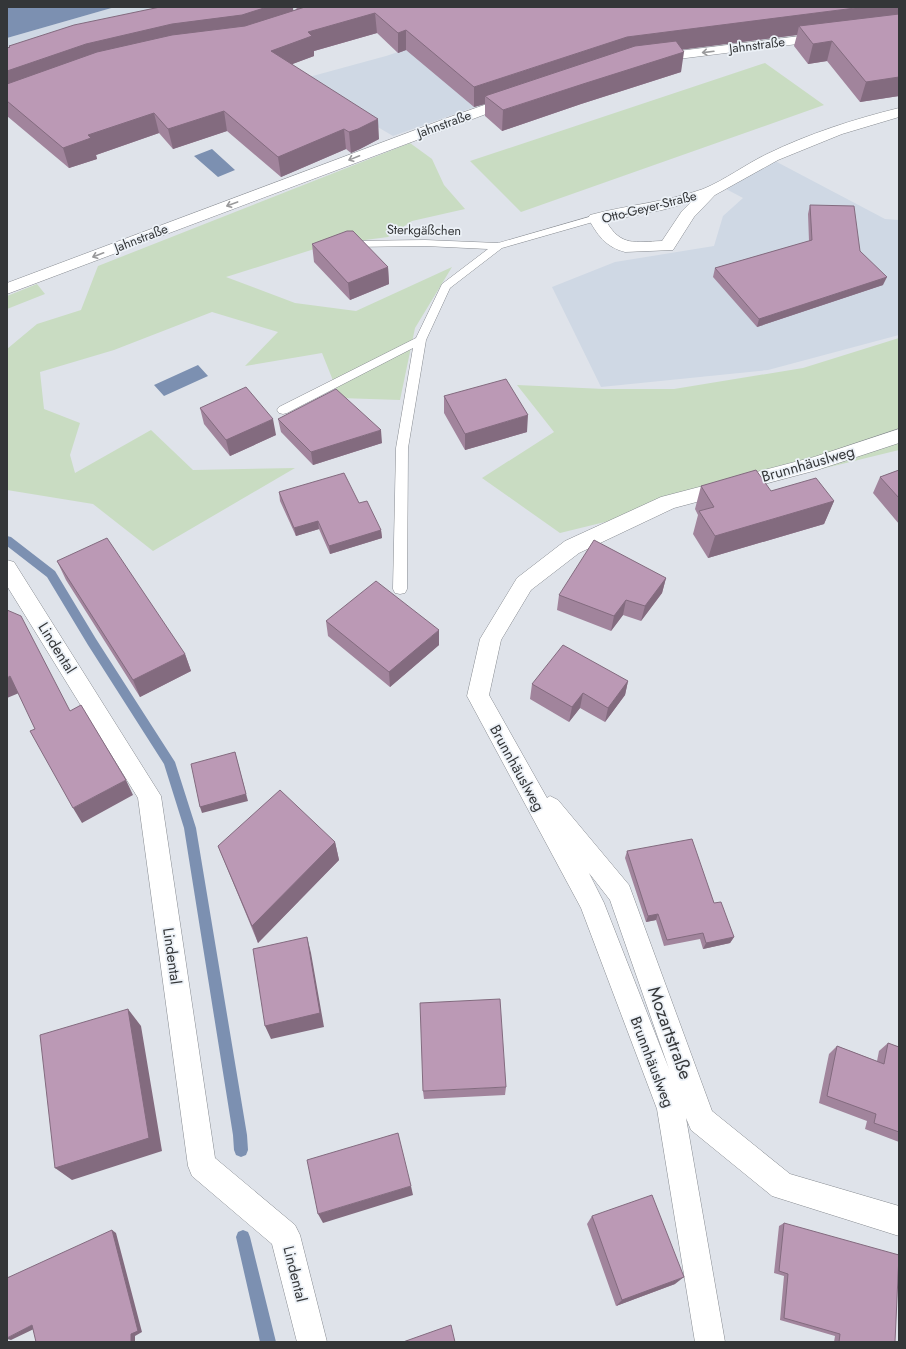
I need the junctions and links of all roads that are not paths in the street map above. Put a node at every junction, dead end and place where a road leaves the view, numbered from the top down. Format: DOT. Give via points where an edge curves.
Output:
graph roads {
  1 [pos="839,35"];
  2 [pos="638,60"];
  3 [pos="525,95"];
  4 [pos="899,112"];
  5 [pos="709,192"];
  6 [pos="596,218"];
  7 [pos="350,244"];
  8 [pos="498,246"];
  9 [pos="7,289"];
  10 [pos="420,340"];
  11 [pos="283,410"];
  12 [pos="899,436"];
  13 [pos="7,568"];
  14 [pos="400,589"];
  15 [pos="514,761"];
  16 [pos="899,1221"];
  17 [pos="312,1342"];
  18 [pos="710,1342"];
  1 -- 2 [label="street, Jahnstraße, one-way"];
  3 -- 9 [label="street, Jahnstraße, one-way" via="452,120"];
  4 -- 5 [label="street, Otto-Geyer-Straße" via="838,131 773,157"];
  5 -- 6 [label="street, Otto-Geyer-Straße" via="662,205"];
  5 -- 6 [label="street, Otto-Geyer-Straße" via="688,214 667,246 625,247 606,235"];
  6 -- 8 [label="lane"];
  7 -- 8 [label="lane, Sterkgäßchen" via="425,243"];
  8 -- 10 [label="lane" via="446,286"];
  10 -- 11 [label="lane"];
  10 -- 14 [label="lane" via="402,448"];
  12 -- 15 [label="street, Brunnhäuslweg" via="817,463 668,502 572,547 524,584 491,640 478,696"];
  13 -- 17 [label="street, Lindental" via="149,796 202,1166 285,1235"];
  15 -- 16 [label="street, Mozartstraße" via="620,893 701,1120 782,1186"];
  15 -- 18 [label="street, Brunnhäuslweg" via="592,903 671,1109"];
}
